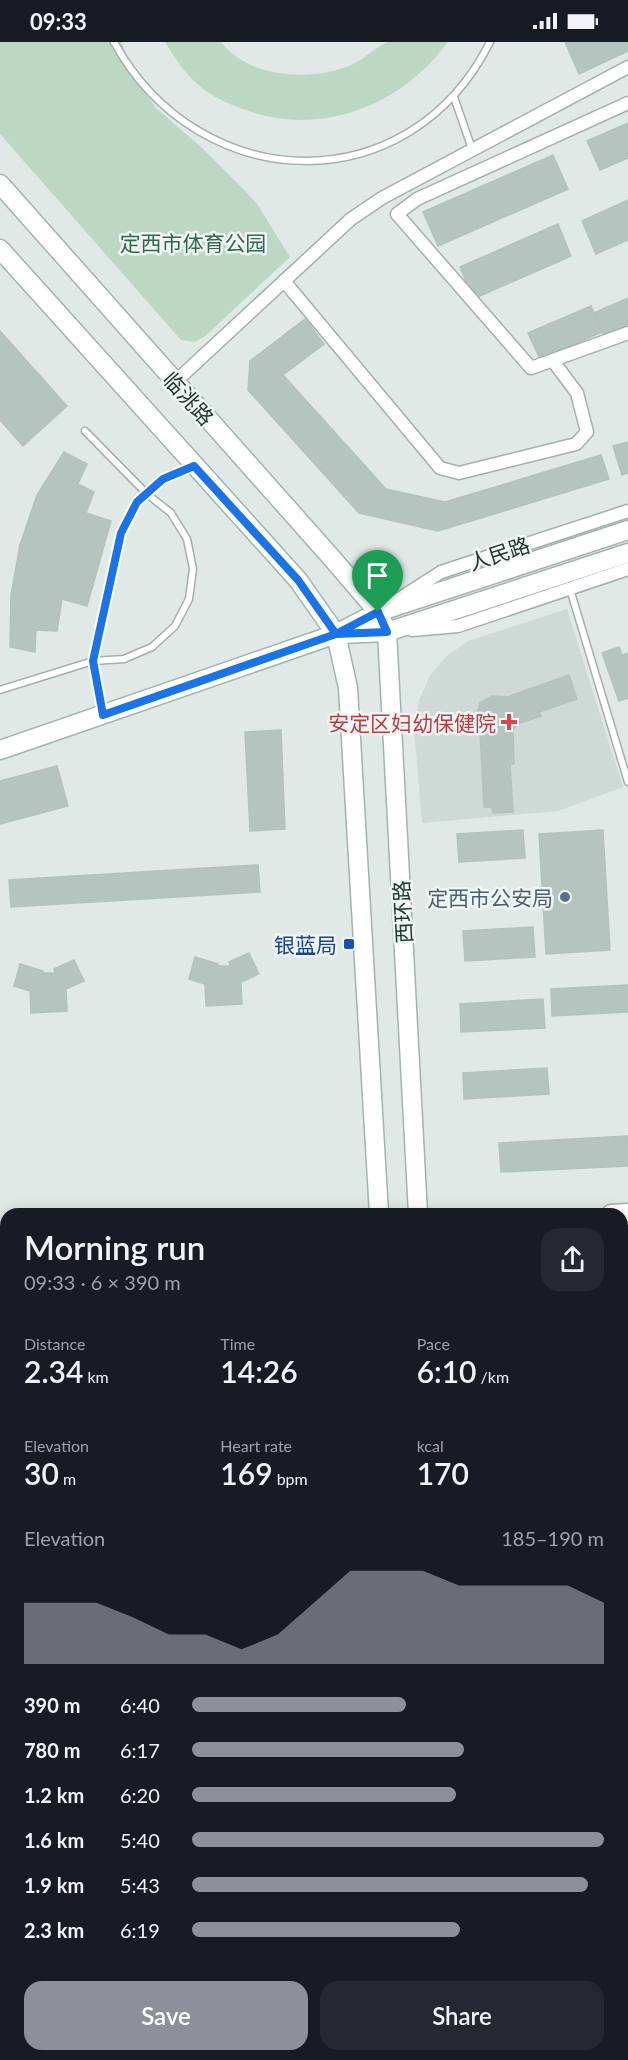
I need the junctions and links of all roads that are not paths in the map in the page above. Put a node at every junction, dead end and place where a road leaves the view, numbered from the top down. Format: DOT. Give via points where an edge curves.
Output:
graph roads {
  1 [pos="114,42"];
  2 [pos="490,42"];
  3 [pos="628,67"];
  4 [pos="454,97"];
  5 [pos="628,103"];
  6 [pos="472,149"];
  7 [pos="0,184"];
  8 [pos="0,249"];
  9 [pos="284,281"];
  10 [pos="628,333"];
  11 [pos="553,361"];
  12 [pos="175,382"];
  13 [pos="85,431"];
  14 [pos="194,466"];
  15 [pos="147,494"];
  16 [pos="628,511"];
  17 [pos="628,530"];
  18 [pos="628,553"];
  19 [pos="628,569"];
  20 [pos="570,589"];
  21 [pos="378,612"];
  22 [pos="387,632"];
  23 [pos="336,634"];
  24 [pos="93,661"];
  25 [pos="0,690"];
  26 [pos="103,715"];
  27 [pos="0,750"];
  28 [pos="628,782"];
  29 [pos="379,1208"];
  30 [pos="418,1208"];
  1 -- 4 [label="lane" via="139,81 182,122 217,142 275,159 326,159 375,148 411,131"];
  2 -- 4 [label="lane"];
  3 -- 6 [label="street"];
  4 -- 6 [label="lane"];
  5 -- 11 [label="street" via="417,199 397,214 531,369"];
  6 -- 9 [label="street" via="351,219"];
  7 -- 12 [label="main road, 临洮路"];
  8 -- 14 [label="main road, 临洮路"];
  9 -- 11 [label="street" via="440,468 459,473 576,444 587,432 578,393"];
  9 -- 12 [label="street"];
  10 -- 11 [label="street"];
  12 -- 21 [label="main road, 临洮路"];
  13 -- 15 [label="lane"];
  14 -- 15 [label="lane" via="163,479"];
  14 -- 23 [label="main road, 临洮路" via="298,580"];
  15 -- 24 [label="lane" via="137,502 121,533"];
  15 -- 24 [label="lane" via="171,513 187,539 193,568 189,599 175,626 152,646 124,659"];
  16 -- 21 [label="street, 人民路" via="441,572"];
  17 -- 21 [label="main road, 人民路"];
  18 -- 22 [label="main road, 人民路"];
  19 -- 20 [label="street, 人民路"];
  20 -- 22 [label="street, 人民路" via="458,626"];
  20 -- 28 [label="lane"];
  21 -- 22 [label="main road, 西环路"];
  21 -- 23 [label="main road, 人民路"];
  22 -- 23 [label="main road, 人民路"];
  22 -- 30 [label="main road, 西环路"];
  23 -- 26 [label="main road"];
  23 -- 29 [label="main road, 西环路" via="348,688"];
  24 -- 25 [label="lane"];
  24 -- 26 [label="lane"];
  26 -- 27 [label="main road"];
}
